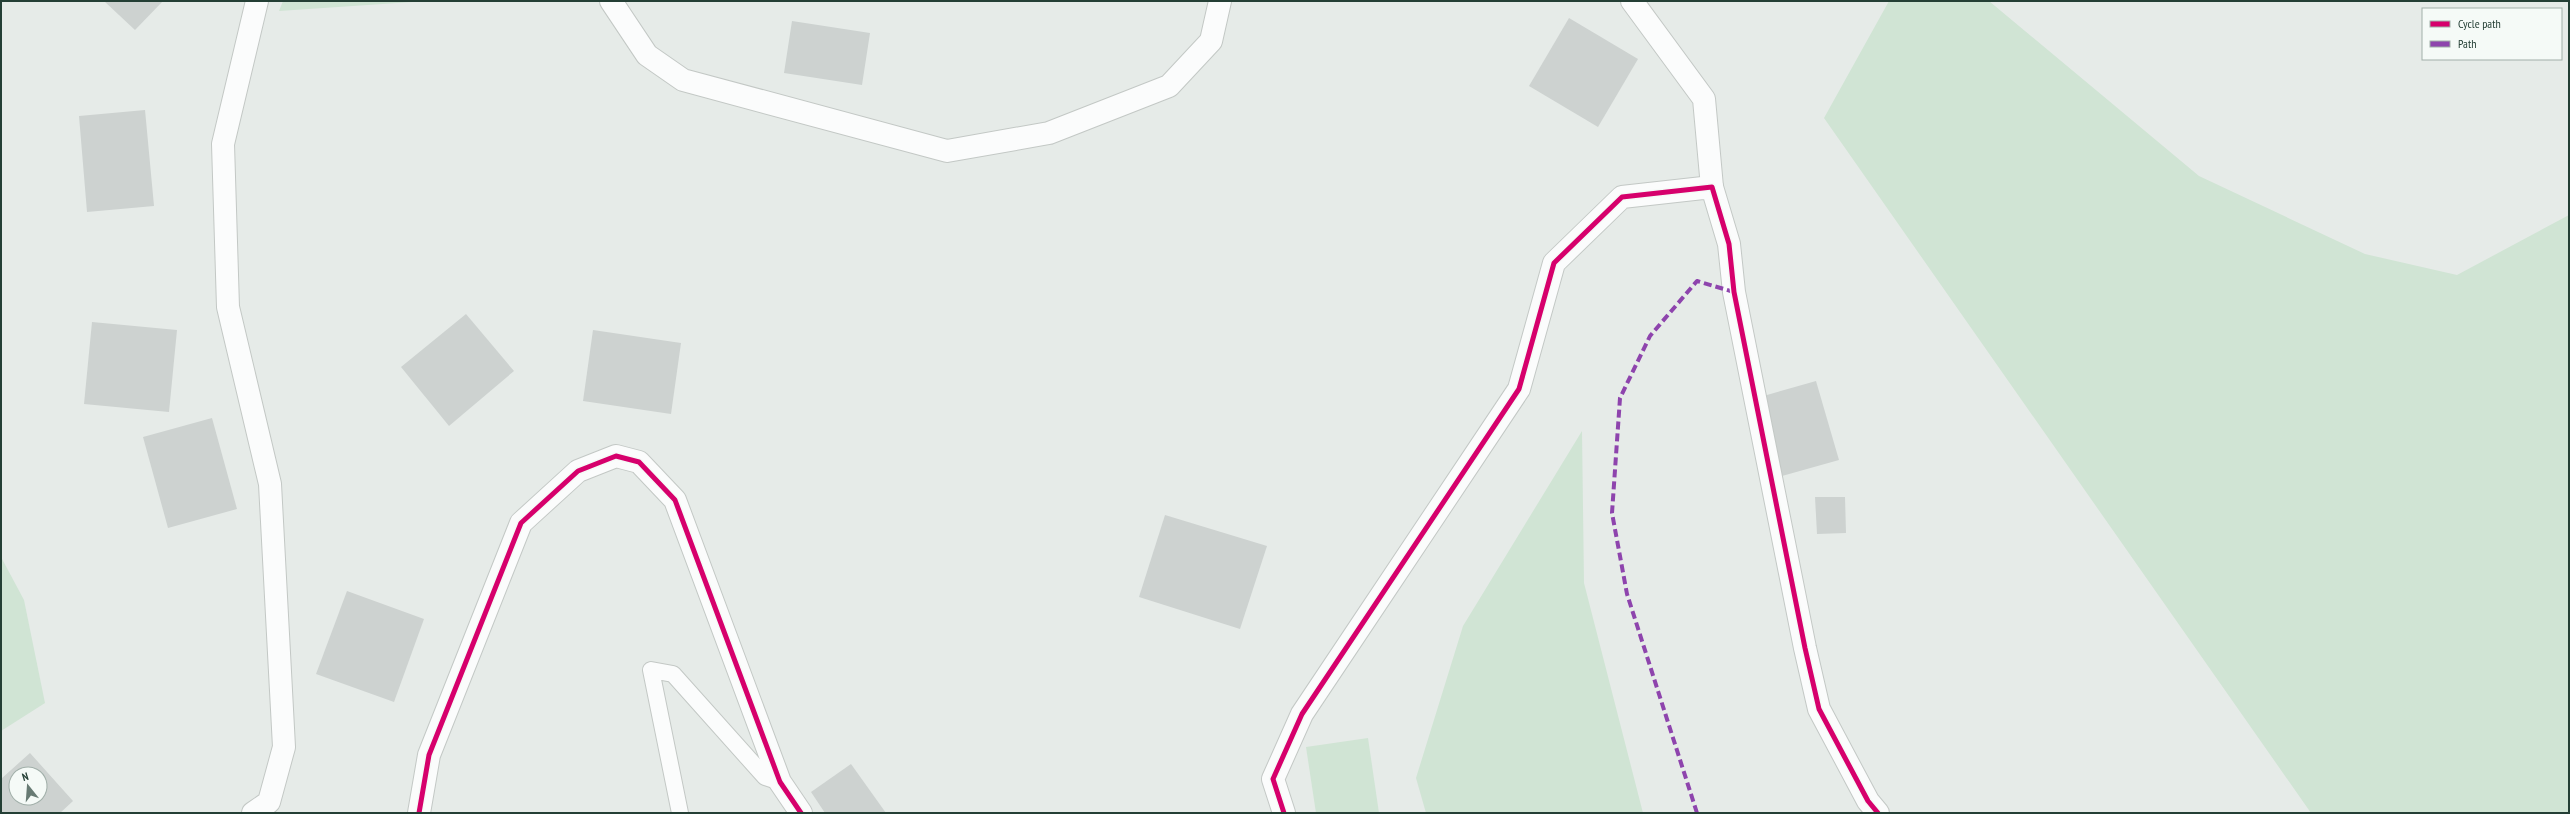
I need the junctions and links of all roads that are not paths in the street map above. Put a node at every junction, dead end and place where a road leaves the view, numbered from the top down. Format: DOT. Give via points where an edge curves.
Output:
graph roads {
  1 [pos="257,1"];
  2 [pos="611,1"];
  3 [pos="1220,1"];
  4 [pos="1632,1"];
  5 [pos="1712,187"];
  6 [pos="780,782"];
  7 [pos="253,813"];
  8 [pos="418,813"];
  9 [pos="680,813"];
  10 [pos="801,813"];
  11 [pos="1284,813"];
  12 [pos="1878,813"];
  1 -- 7 [label="street" via="223,144 228,307 270,484 284,747 269,802"];
  2 -- 3 [label="street" via="647,55 683,80 947,151 1049,132 1169,86 1211,41"];
  4 -- 5 [label="street" via="1704,99"];
  5 -- 11 [label="street" via="1622,197 1554,263 1519,389 1302,714 1273,779"];
  5 -- 12 [label="street" via="1729,244 1737,307 1819,709 1868,801"];
  6 -- 8 [label="street" via="675,500 639,462 616,456 578,471 521,523 429,755"];
  6 -- 9 [label="lane" via="764,777 673,674 651,670"];
  6 -- 10 [label="street"];
}
